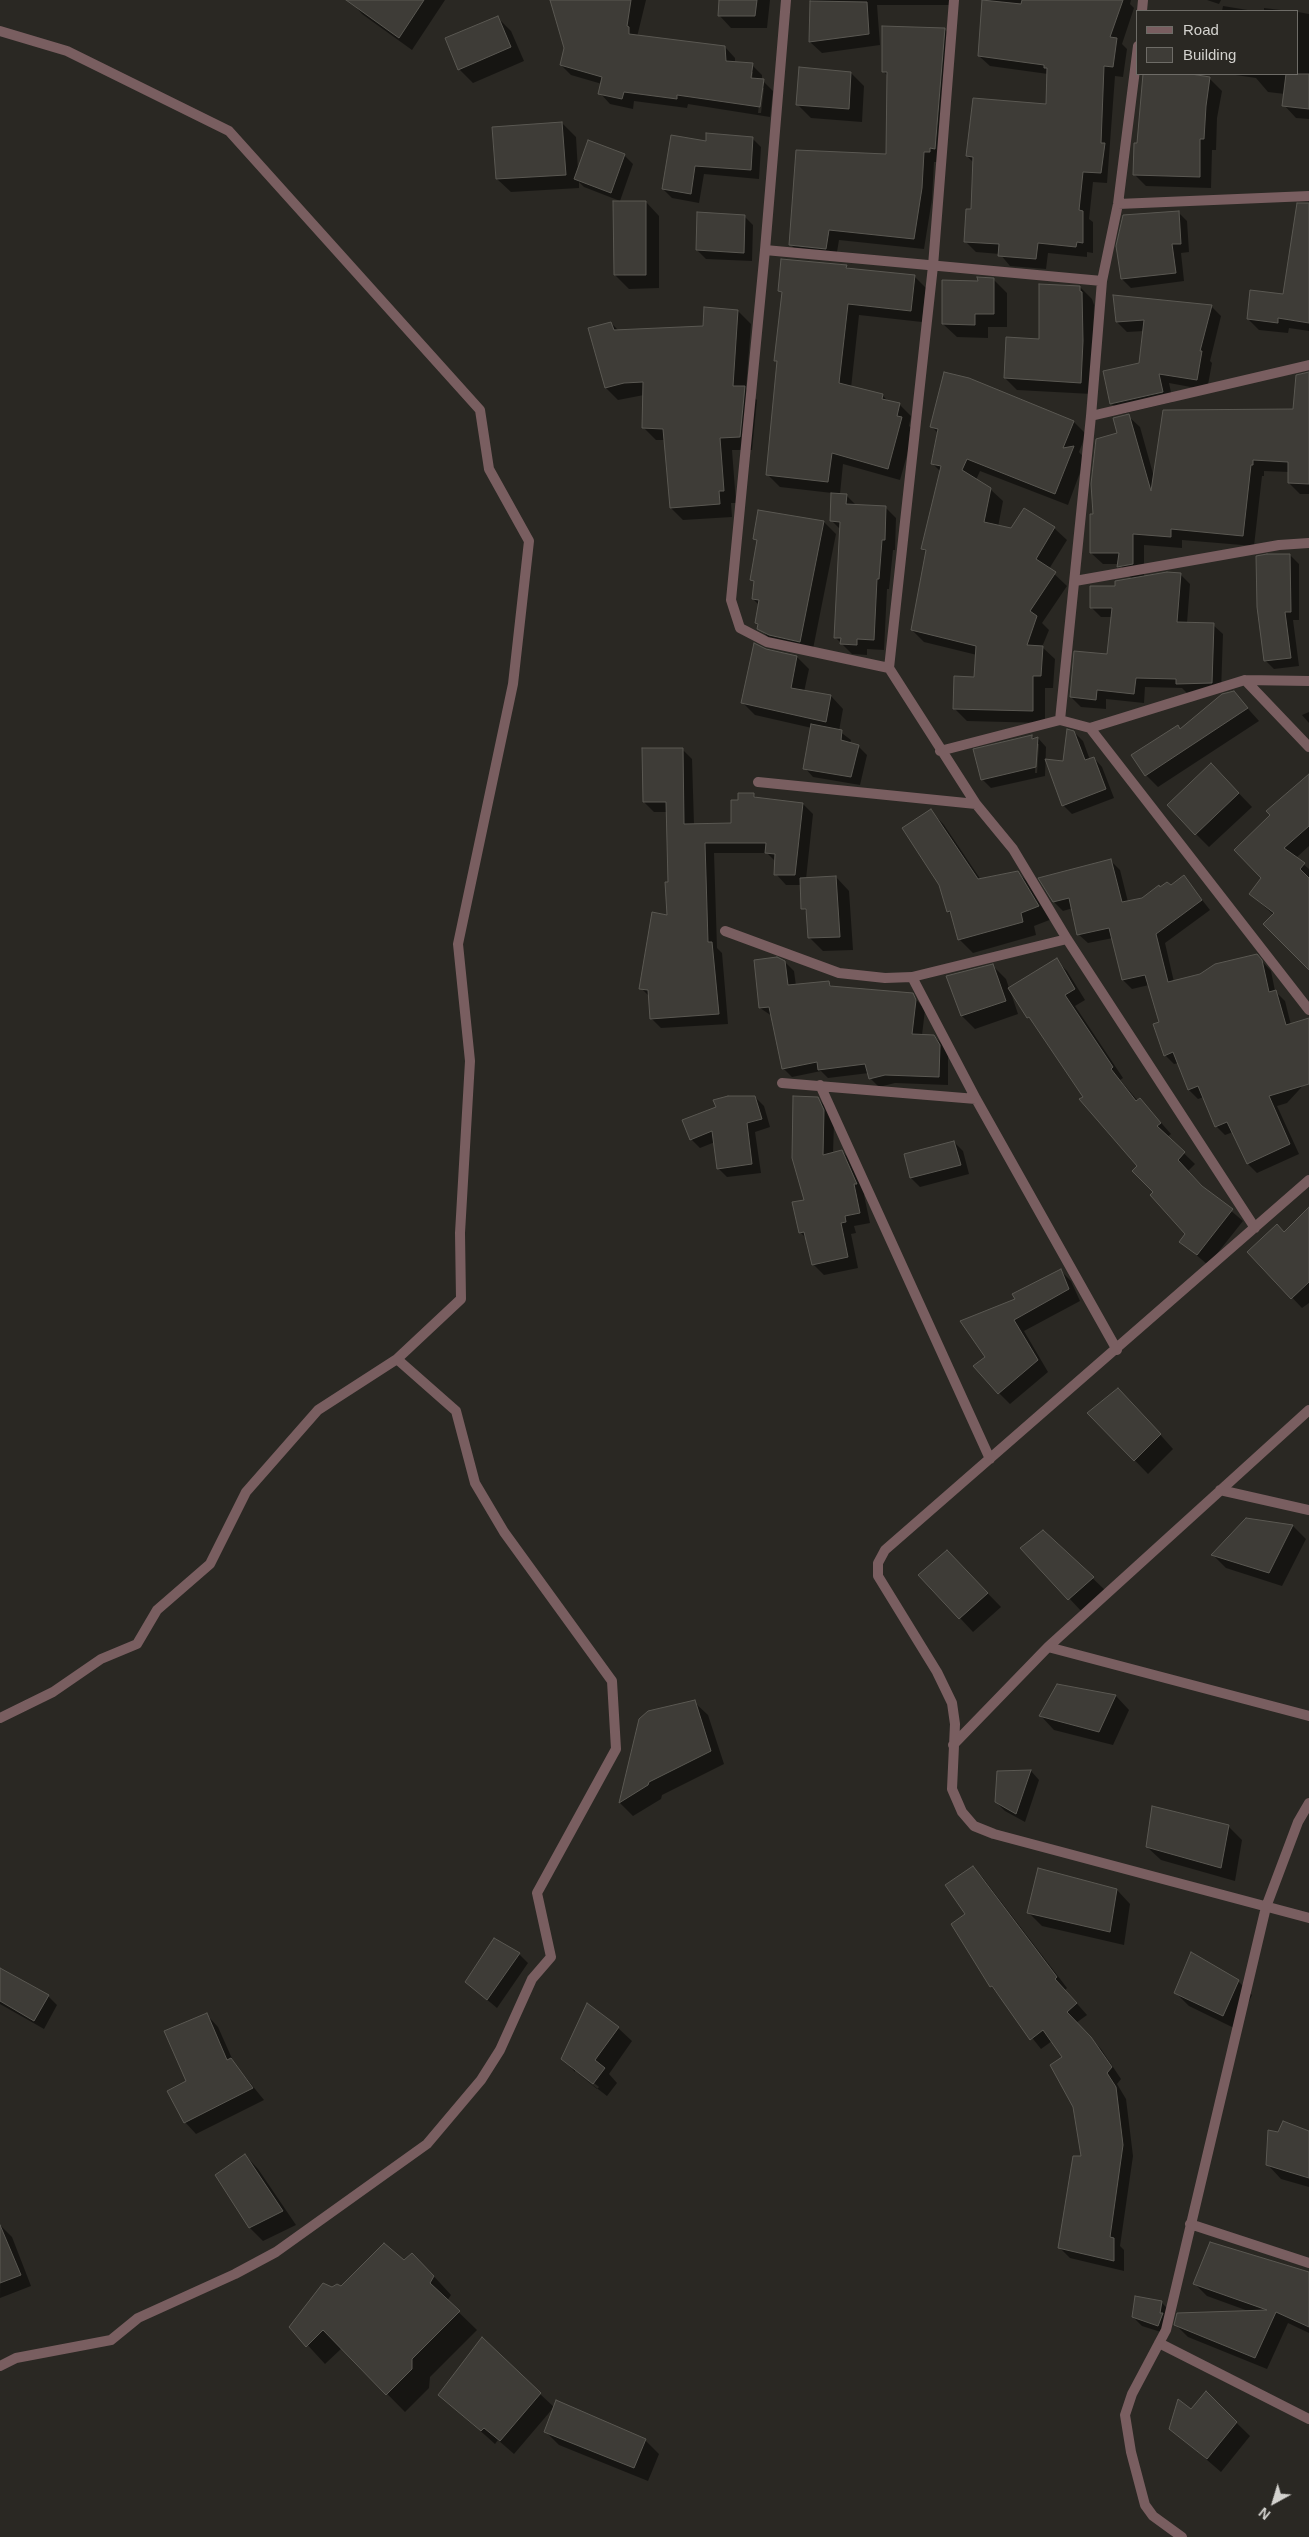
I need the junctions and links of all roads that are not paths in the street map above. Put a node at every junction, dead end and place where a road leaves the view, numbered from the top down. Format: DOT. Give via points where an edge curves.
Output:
graph roads {
  1 [pos="786,0"];
  2 [pos="954,0"];
  3 [pos="0,31"];
  4 [pos="1136,62"];
  5 [pos="1309,196"];
  6 [pos="1118,204"];
  7 [pos="765,250"];
  8 [pos="933,266"];
  9 [pos="1102,281"];
  10 [pos="1309,366"];
  11 [pos="1091,416"];
  12 [pos="1309,544"];
  13 [pos="1074,581"];
  14 [pos="889,668"];
  15 [pos="1245,680"];
  16 [pos="1309,681"];
  17 [pos="1060,720"];
  18 [pos="1090,728"];
  19 [pos="1309,747"];
  20 [pos="940,750"];
  21 [pos="758,782"];
  22 [pos="976,804"];
  23 [pos="725,931"];
  24 [pos="1067,939"];
  25 [pos="912,977"];
  26 [pos="1309,1010"];
  27 [pos="782,1083"];
  28 [pos="820,1086"];
  29 [pos="976,1098"];
  30 [pos="1309,1180"];
  31 [pos="1255,1228"];
  32 [pos="1117,1350"];
  33 [pos="397,1358"];
  34 [pos="1309,1410"];
  35 [pos="990,1459"];
  36 [pos="1220,1490"];
  37 [pos="1309,1510"];
  38 [pos="1048,1647"];
  39 [pos="1309,1716"];
  40 [pos="0,1718"];
  41 [pos="954,1745"];
  42 [pos="1309,1803"];
  43 [pos="1266,1907"];
  44 [pos="1309,1918"];
  45 [pos="1190,2224"];
  46 [pos="1309,2263"];
  47 [pos="1159,2343"];
  48 [pos="0,2366"];
  49 [pos="1309,2419"];
  50 [pos="1182,2537"];
  1 -- 7 [label="street"];
  2 -- 8 [label="street"];
  3 -- 33 [label="street" via="67,51 229,131 480,410 489,470 529,541 513,684 458,944 470,1061 460,1233 461,1299"];
  4 -- 6 [label="street"];
  5 -- 6 [label="street"];
  6 -- 9 [label="street"];
  7 -- 8 [label="street"];
  7 -- 14 [label="street" via="731,600 740,628 767,642"];
  8 -- 9 [label="street"];
  8 -- 14 [label="street"];
  9 -- 11 [label="street"];
  10 -- 11 [label="street"];
  11 -- 13 [label="street"];
  12 -- 13 [label="street" via="1279,545"];
  13 -- 17 [label="street"];
  14 -- 20 [label="street"];
  15 -- 16 [label="street"];
  15 -- 18 [label="street"];
  15 -- 19 [label="street"];
  17 -- 18 [label="street"];
  17 -- 20 [label="street"];
  18 -- 26 [label="street"];
  20 -- 22 [label="street"];
  21 -- 22 [label="street"];
  22 -- 24 [label="street" via="1013,849"];
  23 -- 25 [label="street" via="839,973"];
  24 -- 25 [label="street"];
  24 -- 31 [label="street"];
  25 -- 29 [label="street"];
  27 -- 28 [label="street"];
  28 -- 29 [label="street"];
  28 -- 35 [label="street"];
  29 -- 32 [label="street"];
  30 -- 31 [label="street"];
  31 -- 32 [label="street"];
  32 -- 35 [label="street"];
  33 -- 40 [label="street" via="318,1410 246,1492 210,1564 157,1610 137,1644 101,1659 53,1692"];
  33 -- 48 [label="street" via="456,1412 475,1483 504,1532 612,1681 616,1749 537,1893 552,1957 532,1979 500,2050 481,2080 427,2144 276,2252 138,2318 112,2340 16,2358"];
  34 -- 36 [label="street"];
  35 -- 41 [label="street" via="885,1550 878,1563 878,1576 937,1672 952,1703"];
  36 -- 37 [label="street"];
  36 -- 38 [label="street"];
  38 -- 39 [label="street"];
  38 -- 41 [label="street"];
  41 -- 43 [label="street" via="952,1789 962,1812 974,1826"];
  42 -- 43 [label="street" via="1298,1822"];
  43 -- 44 [label="street"];
  43 -- 45 [label="street"];
  45 -- 46 [label="street"];
  45 -- 47 [label="street" via="1166,2330"];
  47 -- 49 [label="street"];
  47 -- 50 [label="street" via="1132,2394 1125,2415 1145,2505 1153,2516"];
}
